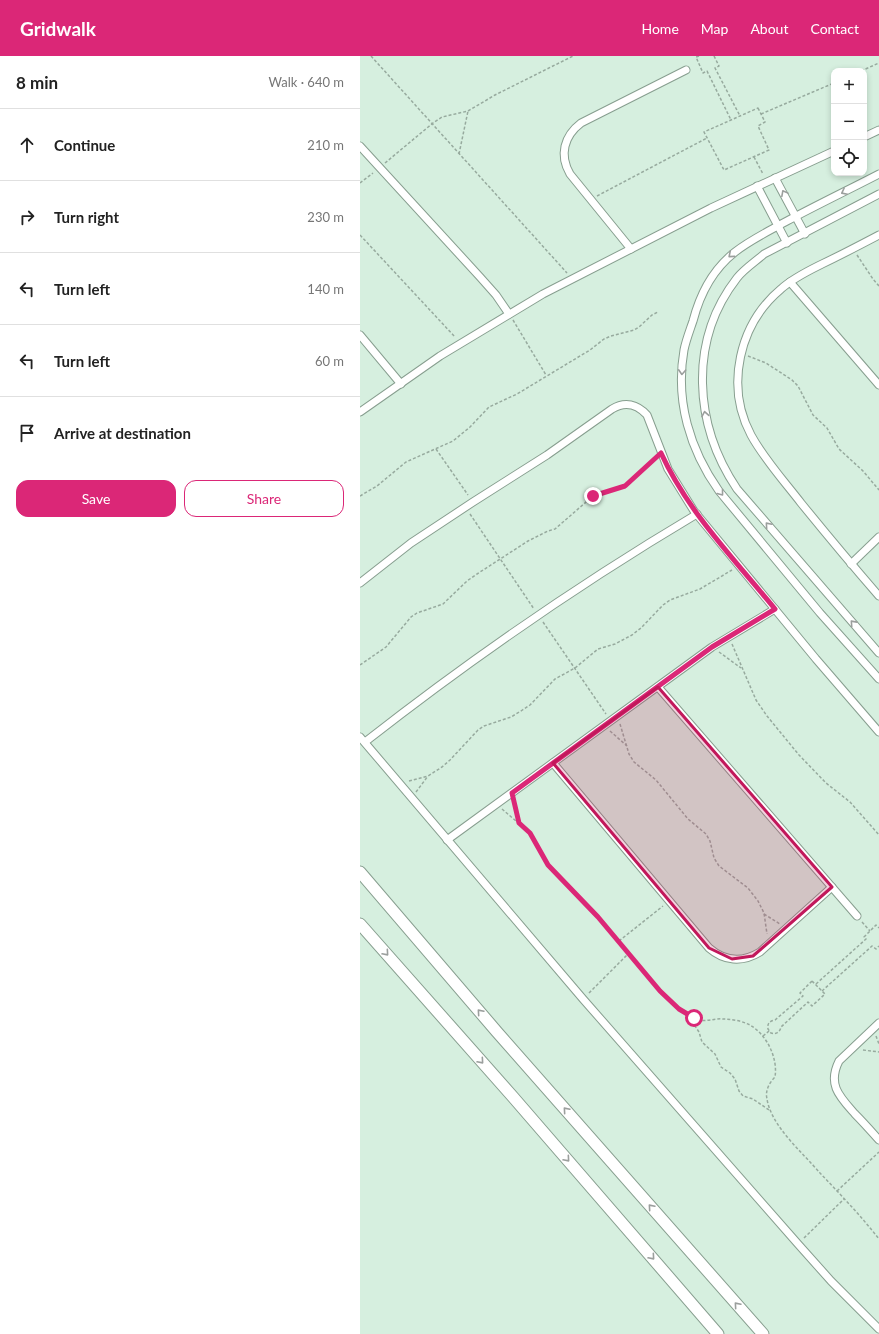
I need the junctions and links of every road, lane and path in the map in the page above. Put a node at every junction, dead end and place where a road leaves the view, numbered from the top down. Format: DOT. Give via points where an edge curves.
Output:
graph roads {
  1 [pos="371,56"];
  2 [pos="573,56"];
  3 [pos="699,56"];
  4 [pos="714,56"];
  5 [pos="879,63"];
  6 [pos="867,68"];
  7 [pos="686,70"];
  8 [pos="831,84"];
  9 [pos="468,111"];
  10 [pos="761,114"];
  11 [pos="740,116"];
  12 [pos="731,120"];
  13 [pos="433,123"];
  14 [pos="879,130"];
  15 [pos="867,136"];
  16 [pos="707,138"];
  17 [pos="360,146"];
  18 [pos="831,152"];
  19 [pos="459,154"];
  20 [pos="754,157"];
  21 [pos="380,167"];
  22 [pos="879,174"];
  23 [pos="775,178"];
  24 [pos="767,181"];
  25 [pos="360,183"];
  26 [pos="757,186"];
  27 [pos="879,194"];
  28 [pos="591,199"];
  29 [pos="796,217"];
  30 [pos="778,226"];
  31 [pos="360,234"];
  32 [pos="805,234"];
  33 [pos="879,235"];
  34 [pos="787,243"];
  35 [pos="853,248"];
  36 [pos="631,249"];
  37 [pos="572,278"];
  38 [pos="790,282"];
  39 [pos="879,286"];
  40 [pos="658,312"];
  41 [pos="509,314"];
  42 [pos="360,335"];
  43 [pos="461,343"];
  44 [pos="741,353"];
  45 [pos="547,376"];
  46 [pos="400,384"];
  47 [pos="879,386"];
  48 [pos="360,412"];
  49 [pos="436,449"];
  50 [pos="661,453"];
  51 [pos="879,490"];
  52 [pos="360,496"];
  53 [pos="472,502"];
  54 [pos="697,514"];
  55 [pos="879,537"];
  56 [pos="851,564"];
  57 [pos="739,566"];
  58 [pos="360,583"];
  59 [pos="879,596"];
  60 [pos="775,609"];
  61 [pos="729,637"];
  62 [pos="712,647"];
  63 [pos="879,652"];
  64 [pos="360,665"];
  65 [pos="743,670"];
  66 [pos="879,679"];
  67 [pos="658,687"];
  68 [pos="618,716"];
  69 [pos="604,726"];
  70 [pos="879,732"];
  71 [pos="362,739"];
  72 [pos="627,746"];
  73 [pos="552,763"];
  74 [pos="428,776"];
  75 [pos="399,783"];
  76 [pos="512,793"];
  77 [pos="412,798"];
  78 [pos="497,804"];
  79 [pos="519,823"];
  80 [pos="879,835"];
  81 [pos="447,840"];
  82 [pos="360,872"];
  83 [pos="832,888"];
  84 [pos="669,901"];
  85 [pos="764,913"];
  86 [pos="857,916"];
  87 [pos="360,924"];
  88 [pos="786,928"];
  89 [pos="879,928"];
  90 [pos="870,931"];
  91 [pos="619,941"];
  92 [pos="769,943"];
  93 [pos="879,946"];
  94 [pos="629,953"];
  95 [pos="815,984"];
  96 [pos="822,991"];
  97 [pos="583,998"];
  98 [pos="688,1015"];
  99 [pos="879,1023"];
  100 [pos="769,1031"];
  101 [pos="763,1036"];
  102 [pos="851,1049"];
  103 [pos="879,1052"];
  104 [pos="770,1110"];
  105 [pos="879,1140"];
  106 [pos="879,1152"];
  107 [pos="836,1191"];
  108 [pos="844,1199"];
  109 [pos="879,1239"];
  110 [pos="798,1244"];
  111 [pos="879,1329"];
  112 [pos="718,1334"];
  113 [pos="763,1334"];
  1 -- 13 [label="path"];
  2 -- 9 [label="path"];
  3 -- 12 [label="path" via="696,57 703,73 707,71"];
  4 -- 11 [label="path" via="718,66 715,68"];
  5 -- 6 [label="path"];
  7 -- 28 [label="street" via="581,123 571,132 565,144 565,163 570,174"];
  8 -- 10 [label="path"];
  9 -- 13 [label="path"];
  9 -- 19 [label="path"];
  10 -- 11 [label="path" via="758,108"];
  10 -- 20 [label="path" via="765,122 758,126 769,150"];
  11 -- 12 [label="path"];
  12 -- 16 [label="path" via="704,132"];
  13 -- 19 [label="path"];
  13 -- 21 [label="path"];
  14 -- 15 [label="street"];
  16 -- 20 [label="path" via="724,170"];
  16 -- 28 [label="path"];
  17 -- 21 [label="street"];
  18 -- 23 [label="street"];
  19 -- 37 [label="path"];
  20 -- 24 [label="path"];
  21 -- 25 [label="path"];
  21 -- 41 [label="street" via="484,281"];
  22 -- 29 [label="street, one-way"];
  23 -- 24 [label="street"];
  29 -- 23 [label="street, one-way"];
  24 -- 26 [label="street"];
  26 -- 30 [label="street"];
  26 -- 36 [label="street"];
  27 -- 32 [label="street"];
  28 -- 36 [label="street"];
  29 -- 30 [label="street"];
  29 -- 32 [label="street"];
  30 -- 34 [label="street"];
  30 -- 66 [label="street, one-way" via="735,252 716,270 703,292 684,349 682,380 686,421 699,458 719,491 820,613"];
  31 -- 43 [label="path"];
  32 -- 34 [label="street"];
  33 -- 35 [label="street"];
  63 -- 34 [label="street, one-way" via="737,489 714,448 706,418 702,387 704,358 711,329 722,302 738,277 750,265 764,254"];
  35 -- 38 [label="street"];
  35 -- 39 [label="path"];
  36 -- 37 [label="street"];
  37 -- 41 [label="street"];
  38 -- 44 [label="street" via="772,296 757,314"];
  38 -- 47 [label="street"];
  40 -- 45 [label="path" via="634,330 604,339"];
  41 -- 43 [label="street"];
  41 -- 45 [label="path"];
  42 -- 46 [label="street"];
  43 -- 46 [label="street"];
  44 -- 51 [label="path" via="792,380 798,386 813,415 827,428 839,449"];
  44 -- 56 [label="street" via="738,371 739,397 745,422 751,434 765,456"];
  45 -- 49 [label="path" via="489,407 462,433"];
  46 -- 48 [label="street"];
  49 -- 52 [label="path" via="406,462"];
  49 -- 53 [label="path"];
  50 -- 53 [label="street" via="647,415 636,406 621,405"];
  50 -- 54 [label="street" via="677,485"];
  50 -- 64 [label="path" via="625,486 593,496 560,526 528,541 476,574 443,604 411,617 386,647"];
  53 -- 58 [label="street" via="411,543"];
  54 -- 57 [label="street"];
  54 -- 71 [label="street" via="526,622"];
  55 -- 56 [label="street"];
  56 -- 59 [label="street"];
  57 -- 60 [label="street"];
  57 -- 74 [label="path" via="700,589 670,600 632,636 598,648 575,668 555,679 530,705 511,717 478,730 450,760"];
  60 -- 61 [label="street"];
  60 -- 70 [label="street"];
  61 -- 62 [label="street"];
  61 -- 65 [label="path"];
  62 -- 65 [label="path"];
  62 -- 67 [label="street"];
  65 -- 80 [label="path" via="756,700 783,736 826,783 850,802"];
  67 -- 68 [label="street"];
  67 -- 83 [label="street"];
  68 -- 69 [label="street"];
  68 -- 72 [label="path"];
  69 -- 72 [label="path"];
  69 -- 73 [label="street"];
  71 -- 75 [label="street"];
  72 -- 85 [label="path" via="634,762 656,780 688,819 706,834 719,866 748,888"];
  73 -- 76 [label="street"];
  73 -- 84 [label="street"];
  74 -- 75 [label="path"];
  74 -- 77 [label="path"];
  75 -- 77 [label="street"];
  76 -- 78 [label="street"];
  76 -- 79 [label="path"];
  77 -- 81 [label="street"];
  78 -- 79 [label="path"];
  78 -- 81 [label="street"];
  79 -- 91 [label="path" via="530,833 548,865"];
  81 -- 97 [label="street"];
  113 -- 82 [label="main road, one-way"];
  83 -- 86 [label="street"];
  83 -- 88 [label="street"];
  84 -- 91 [label="path"];
  84 -- 92 [label="street" via="709,948 720,956 732,959 746,958 760,952"];
  85 -- 88 [label="path"];
  85 -- 92 [label="path"];
  86 -- 90 [label="path"];
  87 -- 112 [label="main road, one-way"];
  88 -- 92 [label="street"];
  89 -- 90 [label="path" via="876,925"];
  90 -- 95 [label="path" via="864,937 866,939"];
  91 -- 94 [label="path"];
  93 -- 96 [label="path" via="876,949 872,946"];
  94 -- 97 [label="path"];
  94 -- 98 [label="path" via="660,991"];
  95 -- 96 [label="path"];
  95 -- 100 [label="path" via="812,981 800,993 802,996 770,1022"];
  96 -- 100 [label="path" via="824,994 812,1006 808,1002 781,1027 779,1032 773,1034"];
  97 -- 110 [label="street"];
  98 -- 101 [label="path" via="700,1021 734,1020 750,1025"];
  98 -- 104 [label="path" via="702,1042 715,1054 721,1067 735,1079 743,1096"];
  99 -- 102 [label="street"];
  100 -- 101 [label="path"];
  101 -- 104 [label="path" via="770,1045 774,1059 775,1077 769,1084 766,1098"];
  102 -- 103 [label="path"];
  102 -- 105 [label="street" via="836,1067 835,1086 840,1096"];
  104 -- 107 [label="path" via="788,1138"];
  106 -- 107 [label="path"];
  107 -- 108 [label="path"];
  108 -- 109 [label="path"];
  108 -- 110 [label="path"];
  110 -- 111 [label="street"];
}
